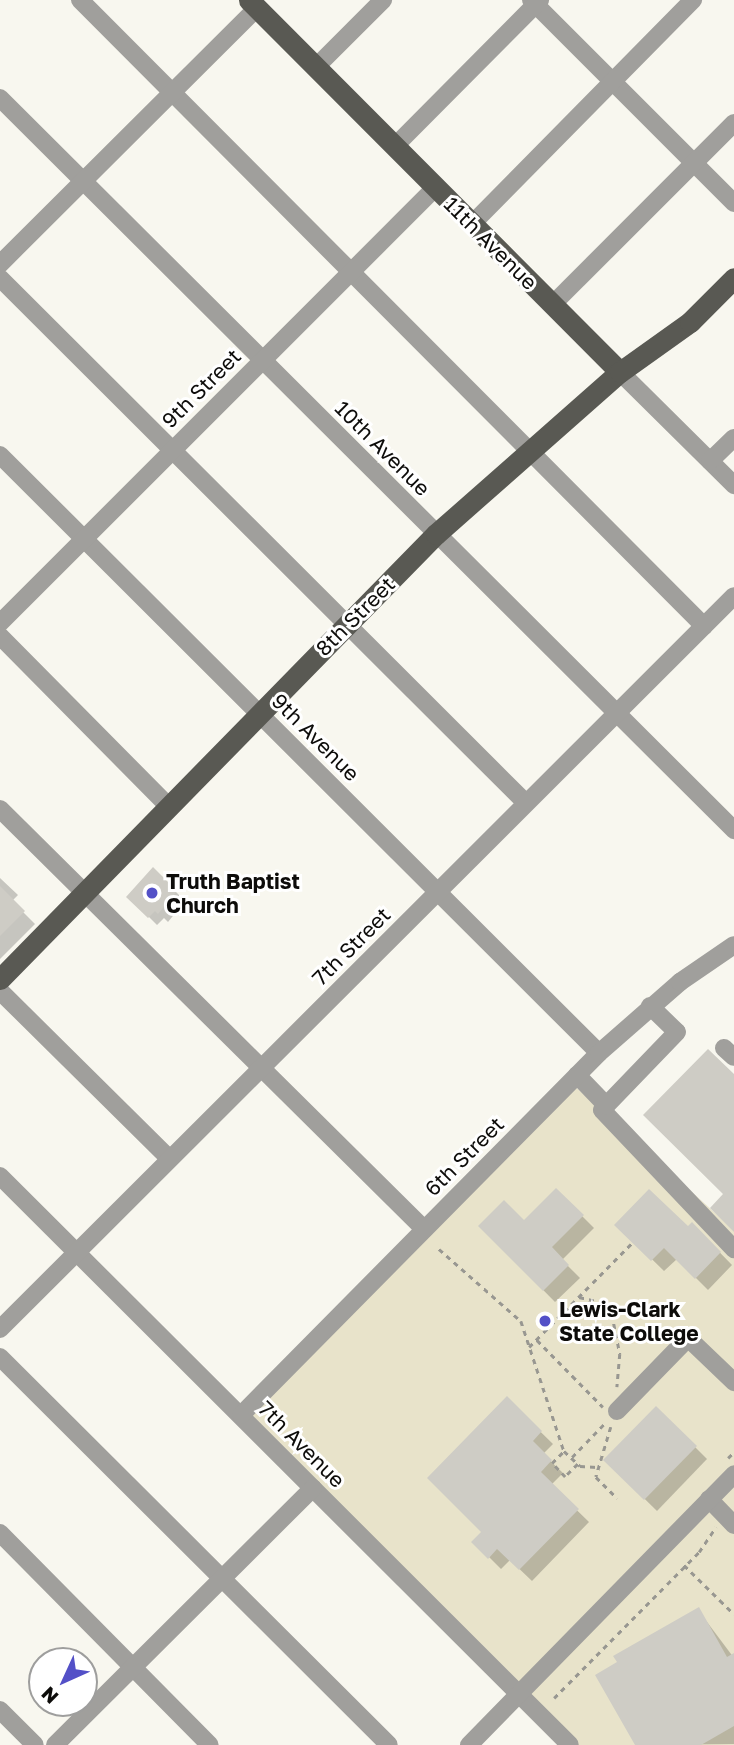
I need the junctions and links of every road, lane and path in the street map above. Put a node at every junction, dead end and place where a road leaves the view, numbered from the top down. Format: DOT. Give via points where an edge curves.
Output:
graph roads {
  1 [pos="80,0"];
  2 [pos="383,0"];
  3 [pos="693,0"];
  4 [pos="536,1"];
  5 [pos="253,4"];
  6 [pos="316,67"];
  7 [pos="613,81"];
  8 [pos="172,92"];
  9 [pos="0,98"];
  10 [pos="734,123"];
  11 [pos="395,146"];
  12 [pos="694,163"];
  13 [pos="83,180"];
  14 [pos="436,187"];
  15 [pos="734,203"];
  16 [pos="472,224"];
  17 [pos="0,264"];
  18 [pos="352,270"];
  19 [pos="0,278"];
  20 [pos="734,278"];
  21 [pos="553,304"];
  22 [pos="261,359"];
  23 [pos="620,372"];
  24 [pos="734,438"];
  25 [pos="173,449"];
  26 [pos="530,452"];
  27 [pos="0,455"];
  28 [pos="710,461"];
  29 [pos="734,485"];
  30 [pos="436,534"];
  31 [pos="84,539"];
  32 [pos="734,596"];
  33 [pos="0,623"];
  34 [pos="347,624"];
  35 [pos="704,626"];
  36 [pos="0,636"];
  37 [pos="259,712"];
  38 [pos="616,714"];
  39 [pos="526,803"];
  40 [pos="168,806"];
  41 [pos="0,809"];
  42 [pos="734,830"];
  43 [pos="439,890"];
  44 [pos="84,892"];
  45 [pos="734,945"];
  46 [pos="0,979"];
  47 [pos="0,991"];
  48 [pos="650,1006"];
  49 [pos="599,1053"];
  50 [pos="260,1067"];
  51 [pos="577,1075"];
  52 [pos="606,1105"];
  53 [pos="169,1158"];
  54 [pos="0,1176"];
  55 [pos="424,1229"];
  56 [pos="632,1243"];
  57 [pos="439,1249"];
  58 [pos="734,1249"];
  59 [pos="76,1252"];
  60 [pos="579,1297"];
  61 [pos="0,1329"];
  62 [pos="537,1339"];
  63 [pos="529,1347"];
  64 [pos="708,1356"];
  65 [pos="0,1357"];
  66 [pos="734,1362"];
  67 [pos="734,1382"];
  68 [pos="617,1390"];
  69 [pos="241,1415"];
  70 [pos="610,1418"];
  71 [pos="564,1451"];
  72 [pos="571,1458"];
  73 [pos="578,1464"];
  74 [pos="597,1467"];
  75 [pos="734,1474"];
  76 [pos="313,1488"];
  77 [pos="617,1498"];
  78 [pos="709,1499"];
  79 [pos="728,1521"];
  80 [pos="0,1533"];
  81 [pos="684,1565"];
  82 [pos="222,1579"];
  83 [pos="734,1614"];
  84 [pos="133,1668"];
  85 [pos="520,1694"];
  86 [pos="554,1698"];
  87 [pos="0,1710"];
  88 [pos="35,1745"];
  89 [pos="55,1745"];
  90 [pos="211,1745"];
  91 [pos="389,1745"];
  92 [pos="469,1745"];
  93 [pos="569,1745"];
  1 -- 8 [label="street"];
  2 -- 6 [label="street"];
  3 -- 7 [label="street"];
  4 -- 7 [label="street"];
  4 -- 11 [label="street"];
  5 -- 6 [label="main road, 11th Avenue"];
  5 -- 8 [label="street"];
  6 -- 11 [label="main road, 11th Avenue"];
  7 -- 12 [label="street"];
  7 -- 16 [label="street"];
  8 -- 13 [label="street"];
  8 -- 18 [label="street"];
  9 -- 13 [label="street, 10th Avenue"];
  10 -- 12 [label="street"];
  11 -- 14 [label="main road, 11th Avenue"];
  12 -- 15 [label="street"];
  12 -- 21 [label="street"];
  13 -- 17 [label="street"];
  13 -- 22 [label="street, 10th Avenue"];
  14 -- 16 [label="main road, 11th Avenue"];
  14 -- 18 [label="street, 9th Street"];
  16 -- 21 [label="main road, 11th Avenue"];
  18 -- 22 [label="street, 9th Street"];
  18 -- 26 [label="street"];
  19 -- 25 [label="street"];
  20 -- 23 [label="main road, 8th Street" via="690,322"];
  21 -- 23 [label="main road, 11th Avenue"];
  22 -- 25 [label="street, 9th Street"];
  22 -- 30 [label="street, 10th Avenue"];
  23 -- 26 [label="main road, 8th Street"];
  23 -- 28 [label="street, 11th Avenue"];
  24 -- 28 [label="street"];
  25 -- 31 [label="street, 9th Street"];
  25 -- 34 [label="street"];
  26 -- 30 [label="main road, 8th Street"];
  26 -- 35 [label="street"];
  27 -- 31 [label="street, 9th Avenue"];
  28 -- 29 [label="street, 11th Avenue"];
  30 -- 34 [label="main road, 8th Street"];
  30 -- 38 [label="street, 10th Avenue"];
  31 -- 33 [label="street, 9th Street"];
  31 -- 37 [label="street, 9th Avenue"];
  32 -- 35 [label="street, 7th Street"];
  34 -- 37 [label="main road, 8th Street"];
  34 -- 39 [label="street"];
  35 -- 38 [label="street, 7th Street"];
  36 -- 40 [label="street"];
  37 -- 40 [label="main road, 8th Street"];
  37 -- 43 [label="street, 9th Avenue"];
  38 -- 39 [label="street, 7th Street"];
  38 -- 42 [label="street, 10th Avenue"];
  39 -- 43 [label="street, 7th Street"];
  40 -- 44 [label="main road, 8th Street"];
  41 -- 44 [label="street"];
  43 -- 49 [label="street, 9th Avenue"];
  43 -- 50 [label="street, 7th Street"];
  44 -- 46 [label="main road, 8th Street"];
  44 -- 50 [label="street"];
  45 -- 48 [label="street, 6th Street"];
  47 -- 53 [label="street"];
  48 -- 49 [label="street, 6th Street"];
  48 -- 52 [label="street" via="677,1032"];
  49 -- 51 [label="street, 6th Street"];
  50 -- 53 [label="street, 7th Street"];
  50 -- 55 [label="street"];
  51 -- 52 [label="street"];
  51 -- 55 [label="street, 6th Street"];
  52 -- 58 [label="street" via="602,1110"];
  53 -- 59 [label="street, 7th Street"];
  54 -- 59 [label="street, 7th Avenue"];
  55 -- 69 [label="street, 6th Street"];
  56 -- 60 [label="path"];
  57 -- 63 [label="path" via="521,1321"];
  59 -- 61 [label="street, 7th Street"];
  59 -- 69 [label="street, 7th Avenue"];
  60 -- 62 [label="path"];
  60 -- 68 [label="path" via="610,1304 620,1354"];
  62 -- 63 [label="path"];
  62 -- 70 [label="path"];
  63 -- 71 [label="path"];
  64 -- 66 [label="street"];
  64 -- 67 [label="street"];
  64 -- 70 [label="street" via="688,1338"];
  65 -- 82 [label="street"];
  69 -- 76 [label="street, 7th Avenue"];
  70 -- 72 [label="path"];
  70 -- 74 [label="path"];
  71 -- 72 [label="path"];
  71 -- 73 [label="path" via="552,1463 565,1477"];
  72 -- 73 [label="path"];
  73 -- 74 [label="path"];
  74 -- 77 [label="path" via="596,1476"];
  75 -- 78 [label="street"];
  76 -- 82 [label="street"];
  76 -- 85 [label="street, 7th Avenue"];
  78 -- 79 [label="street"];
  78 -- 85 [label="street"];
  79 -- 81 [label="path"];
  80 -- 84 [label="street"];
  81 -- 83 [label="path"];
  81 -- 86 [label="path"];
  82 -- 84 [label="street"];
  82 -- 91 [label="street"];
  84 -- 89 [label="street"];
  84 -- 90 [label="street"];
  85 -- 92 [label="street"];
  85 -- 93 [label="street, 7th Avenue"];
  87 -- 88 [label="street"];
}
